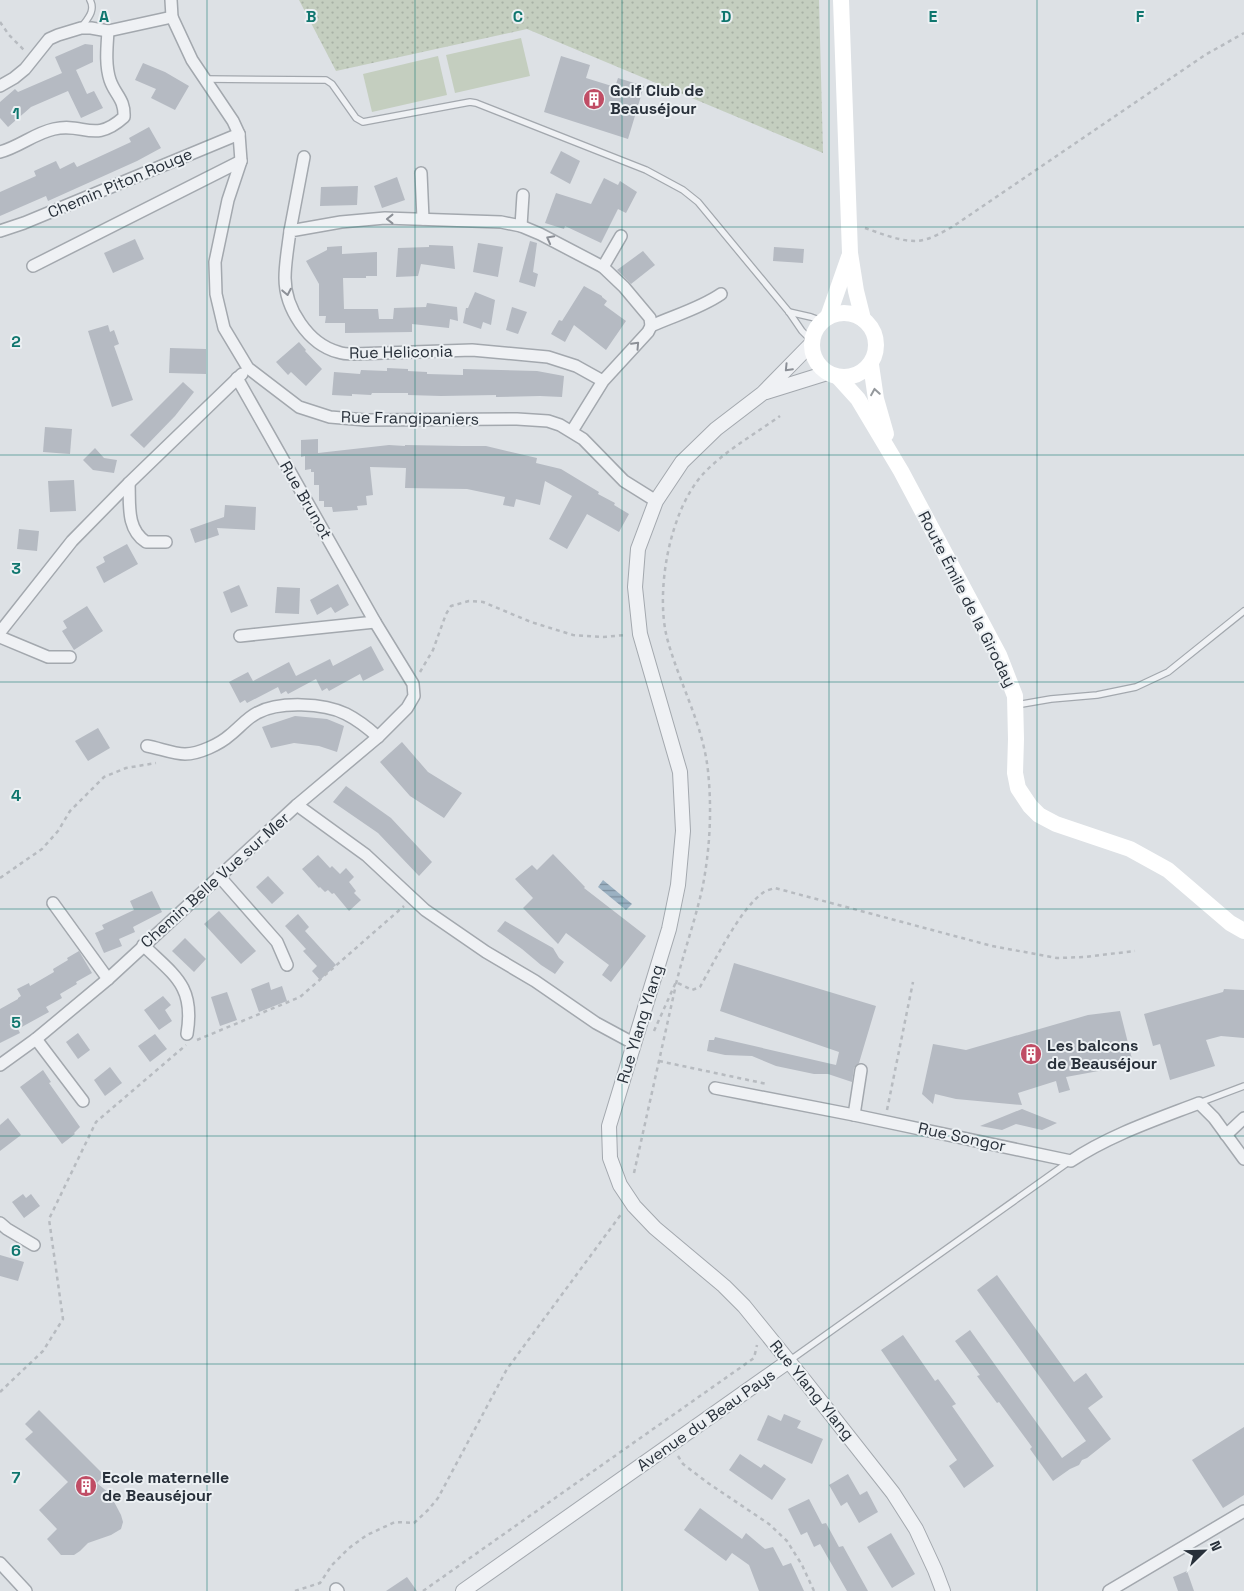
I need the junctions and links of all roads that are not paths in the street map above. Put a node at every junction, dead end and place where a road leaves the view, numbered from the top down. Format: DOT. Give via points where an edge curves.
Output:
graph roads {
  1 [pos="90,0"];
  2 [pos="171,0"];
  3 [pos="841,0"];
  4 [pos="172,16"];
  5 [pos="81,28"];
  6 [pos="108,32"];
  7 [pos="205,79"];
  8 [pos="0,86"];
  9 [pos="239,134"];
  10 [pos="0,152"];
  11 [pos="304,158"];
  12 [pos="241,161"];
  13 [pos="421,173"];
  14 [pos="523,195"];
  15 [pos="423,219"];
  16 [pos="522,226"];
  17 [pos="0,232"];
  18 [pos="290,232"];
  19 [pos="621,236"];
  20 [pos="850,253"];
  21 [pos="33,266"];
  22 [pos="603,267"];
  23 [pos="721,294"];
  24 [pos="789,312"];
  25 [pos="825,319"];
  26 [pos="863,319"];
  27 [pos="651,326"];
  28 [pos="812,342"];
  29 [pos="871,365"];
  30 [pos="248,368"];
  31 [pos="833,375"];
  32 [pos="237,378"];
  33 [pos="603,381"];
  34 [pos="763,393"];
  35 [pos="572,431"];
  36 [pos="901,471"];
  37 [pos="130,483"];
  38 [pos="656,502"];
  39 [pos="166,542"];
  40 [pos="1244,611"];
  41 [pos="376,622"];
  42 [pos="0,632"];
  43 [pos="240,636"];
  44 [pos="0,637"];
  45 [pos="70,657"];
  46 [pos="413,684"];
  47 [pos="1016,706"];
  48 [pos="378,737"];
  49 [pos="147,746"];
  50 [pos="297,805"];
  51 [pos="218,876"];
  52 [pos="53,903"];
  53 [pos="1244,931"];
  54 [pos="143,945"];
  55 [pos="288,965"];
  56 [pos="108,978"];
  57 [pos="36,1039"];
  58 [pos="190,1040"];
  59 [pos="633,1043"];
  60 [pos="0,1064"];
  61 [pos="861,1070"];
  62 [pos="1244,1086"];
  63 [pos="715,1088"];
  64 [pos="83,1101"];
  65 [pos="1199,1102"];
  66 [pos="854,1115"];
  67 [pos="1244,1118"];
  68 [pos="1226,1135"];
  69 [pos="1244,1159"];
  70 [pos="1070,1161"];
  71 [pos="2,1228"];
  72 [pos="34,1245"];
  73 [pos="789,1361"];
  74 [pos="1244,1511"];
  75 [pos="0,1563"];
  76 [pos="26,1591"];
  77 [pos="463,1591"];
  78 [pos="943,1591"];
  79 [pos="1109,1591"];
  1 -- 5 [label="lane" via="92,12"];
  2 -- 4 [label="street, Rue Frangipaniers"];
  3 -- 20 [label="main road"];
  4 -- 6 [label="street"];
  4 -- 7 [label="street, Rue Frangipaniers" via="192,60"];
  5 -- 6 [label="street"];
  5 -- 8 [label="street" via="49,39 25,69"];
  6 -- 10 [label="street" via="109,77 125,108 124,117 116,124 94,132 56,128"];
  7 -- 9 [label="street, Rue Frangipaniers"];
  7 -- 24 [label="lane" via="326,80 356,118 363,122 476,102 646,170 683,190 698,202"];
  9 -- 12 [label="street, Rue Frangipaniers"];
  9 -- 17 [label="street, Chemin Piton Rouge"];
  11 -- 18 [label="street, Rue Heliconia"];
  12 -- 21 [label="street, Chemin Piton Rouge"];
  12 -- 30 [label="street, Rue Frangipaniers" via="228,200 215,262 216,294 224,328"];
  13 -- 15 [label="street"];
  14 -- 16 [label="street"];
  15 -- 16 [label="street"];
  15 -- 18 [label="street, one-way" via="340,222"];
  22 -- 16 [label="street, one-way"];
  18 -- 33 [label="street, Rue Heliconia, one-way" via="285,278 288,297 295,316 322,345 354,354 472,350 548,357 576,366"];
  19 -- 22 [label="street"];
  20 -- 25 [label="main road"];
  20 -- 26 [label="main road"];
  22 -- 27 [label="street" via="646,312"];
  23 -- 27 [label="street" via="706,304"];
  24 -- 25 [label="lane"];
  24 -- 28 [label="lane"];
  25 -- 26 [label="main road" via="846,313"];
  25 -- 28 [label="main road" via="814,333"];
  26 -- 29 [label="main road" via="871,326 877,346"];
  33 -- 27 [label="street, one-way"];
  28 -- 31 [label="main road" via="815,360"];
  28 -- 34 [label="street, one-way"];
  29 -- 31 [label="main road" via="857,376"];
  36 -- 29 [label="main road, one-way" via="882,424"];
  30 -- 32 [label="street"];
  30 -- 35 [label="street, Rue Frangipaniers" via="299,407 330,417 366,420 517,419 548,421"];
  31 -- 34 [label="street"];
  31 -- 36 [label="main road" via="858,399"];
  32 -- 37 [label="street"];
  32 -- 41 [label="street, Rue Brunot"];
  33 -- 35 [label="street"];
  34 -- 38 [label="street, Rue Ylang Ylang" via="716,429 682,462"];
  35 -- 38 [label="street, Rue Frangipaniers" via="624,481"];
  36 -- 47 [label="main road, Route Émile de la Giroday" via="998,655 1013,689"];
  37 -- 39 [label="street" via="131,519 136,532 146,542"];
  37 -- 42 [label="street" via="72,541"];
  38 -- 59 [label="street, Rue Ylang Ylang" via="638,549 635,587 640,634 680,772 683,831 678,885 669,929"];
  40 -- 47 [label="lane" via="1168,672 1136,687"];
  41 -- 43 [label="street"];
  41 -- 46 [label="street, Rue Brunot"];
  44 -- 45 [label="street" via="48,657"];
  46 -- 48 [label="street, Chemin Belle Vue sur Mer" via="414,696 407,708"];
  47 -- 53 [label="main road, Route Émile de la Giroday" via="1015,772 1018,788 1039,816 1130,849 1168,870"];
  48 -- 49 [label="street" via="345,714 317,706 286,705 255,713 228,737 198,752 184,754"];
  48 -- 50 [label="street, Chemin Belle Vue sur Mer"];
  50 -- 51 [label="street, Chemin Belle Vue sur Mer"];
  50 -- 59 [label="street" via="366,855 412,899 456,931 573,1009"];
  51 -- 54 [label="street, Chemin Belle Vue sur Mer"];
  51 -- 55 [label="street" via="277,942"];
  52 -- 56 [label="street"];
  54 -- 56 [label="street, Chemin Belle Vue sur Mer"];
  54 -- 58 [label="street" via="186,993"];
  56 -- 57 [label="street, Chemin Belle Vue sur Mer"];
  57 -- 60 [label="street, Chemin Belle Vue sur Mer"];
  57 -- 64 [label="street"];
  59 -- 73 [label="street, Rue Ylang Ylang" via="609,1126 610,1158 620,1185 655,1228 724,1286"];
  61 -- 66 [label="street"];
  62 -- 65 [label="lane"];
  63 -- 66 [label="street, Rue Songor"];
  65 -- 68 [label="street"];
  65 -- 70 [label="street" via="1094,1145"];
  66 -- 70 [label="street, Rue Songor"];
  67 -- 68 [label="street"];
  68 -- 69 [label="street"];
  70 -- 73 [label="lane, Avenue du Beau Pays"];
  71 -- 72 [label="street"];
  73 -- 77 [label="street, Avenue du Beau Pays"];
  73 -- 78 [label="street, Rue Ylang Ylang" via="893,1493 916,1530"];
  74 -- 79 [label="street"];
  75 -- 76 [label="street"];
}
